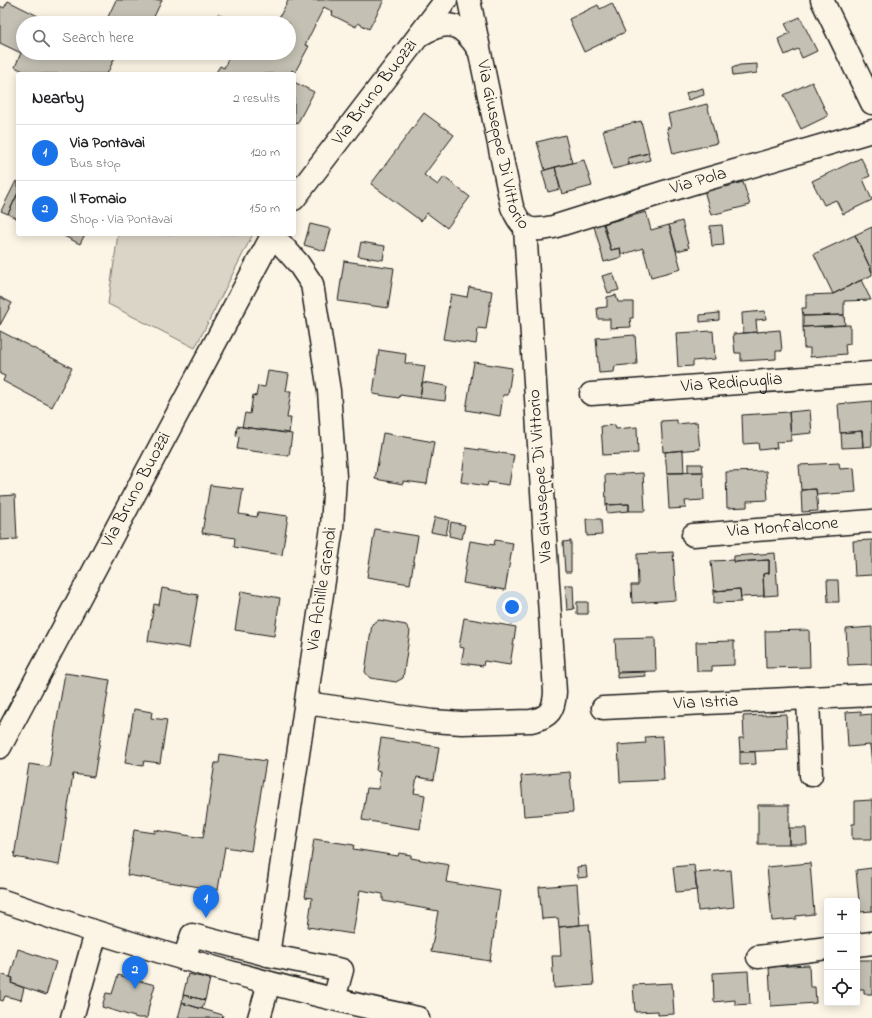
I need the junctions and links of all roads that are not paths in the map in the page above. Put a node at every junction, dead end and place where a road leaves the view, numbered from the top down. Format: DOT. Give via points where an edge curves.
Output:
graph roads {
  1 [pos="446,0"];
  2 [pos="469,0"];
  3 [pos="822,0"];
  4 [pos="420,35"];
  5 [pos="479,50"];
  6 [pos="872,103"];
  7 [pos="872,131"];
  8 [pos="297,188"];
  9 [pos="525,228"];
  10 [pos="272,236"];
  11 [pos="872,373"];
  12 [pos="591,394"];
  13 [pos="872,521"];
  14 [pos="693,535"];
  15 [pos="872,695"];
  16 [pos="808,698"];
  17 [pos="306,703"];
  18 [pos="603,708"];
  19 [pos="0,747"];
  20 [pos="811,775"];
  21 [pos="0,900"];
  22 [pos="96,933"];
  23 [pos="872,943"];
  24 [pos="860,945"];
  25 [pos="824,948"];
  26 [pos="268,955"];
  27 [pos="758,957"];
  28 [pos="184,960"];
  29 [pos="269,983"];
  30 [pos="334,999"];
  31 [pos="72,1018"];
  32 [pos="259,1018"];
  33 [pos="418,1018"];
  1 -- 4 [label="street, Via Bruno Buozzi"];
  2 -- 5 [label="street, Via Giuseppe Di Vittorio"];
  3 -- 6 [label="street"];
  4 -- 5 [label="street" via="436,27 450,24 467,33"];
  4 -- 8 [label="street, Via Bruno Buozzi"];
  5 -- 9 [label="street, Via Giuseppe Di Vittorio" via="512,207"];
  7 -- 9 [label="street, Via Pola" via="553,227 539,230"];
  9 -- 17 [label="street, Via Giuseppe Di Vittorio" via="555,692 552,710 531,721 462,723"];
  10 -- 17 [label="street, Via Achille Grandi" via="298,263 312,284 329,391 335,477 332,527"];
  10 -- 19 [label="street, Via Bruno Buozzi"];
  11 -- 12 [label="street, Via Redipuglia"];
  13 -- 14 [label="street, Via Monfalcone"];
  15 -- 16 [label="street, Via Istria"];
  16 -- 18 [label="street, Via Istria"];
  16 -- 20 [label="street"];
  17 -- 26 [label="street, Via Achille Grandi"];
  21 -- 22 [label="street"];
  22 -- 28 [label="street"];
  22 -- 31 [label="street"];
  23 -- 24 [label="street"];
  25 -- 27 [label="street"];
  26 -- 28 [label="street" via="192,935"];
  26 -- 30 [label="street" via="342,970"];
  28 -- 29 [label="street"];
  29 -- 30 [label="street"];
  29 -- 32 [label="street"];
  30 -- 33 [label="street"];
}
